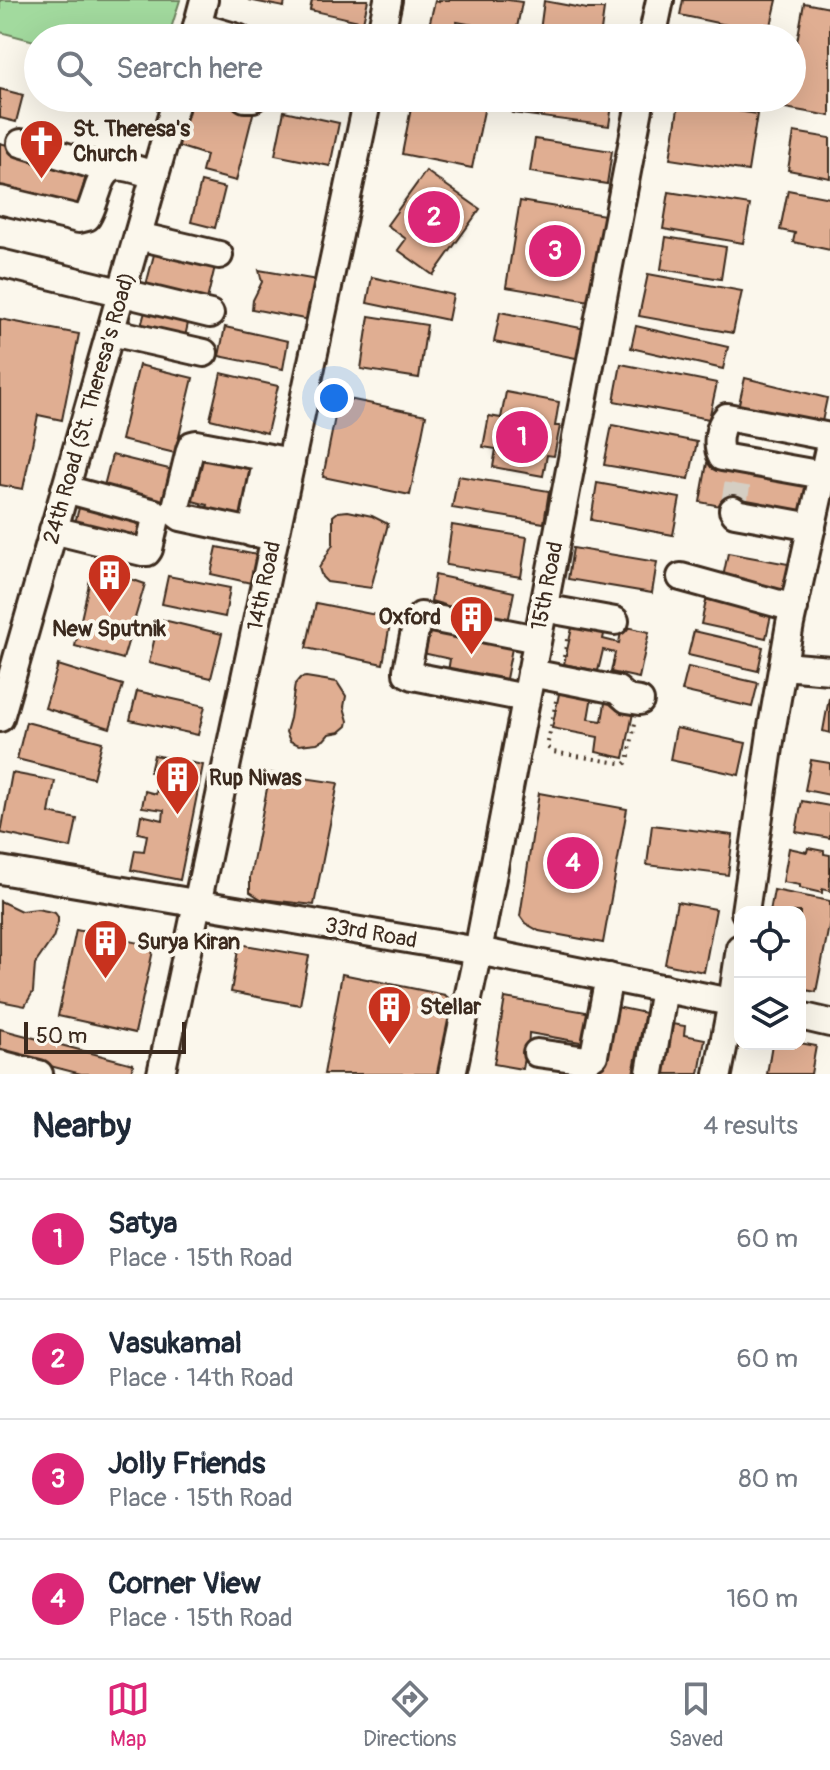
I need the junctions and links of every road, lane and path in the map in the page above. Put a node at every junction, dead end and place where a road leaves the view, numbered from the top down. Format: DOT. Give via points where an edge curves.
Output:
graph roads {
  1 [pos="204,0"];
  2 [pos="388,0"];
  3 [pos="660,0"];
  4 [pos="201,24"];
  5 [pos="383,24"];
  6 [pos="655,24"];
  7 [pos="173,112"];
  8 [pos="365,112"];
  9 [pos="638,112"];
  10 [pos="21,143"];
  11 [pos="107,169"];
  12 [pos="155,175"];
  13 [pos="0,200"];
  14 [pos="147,238"];
  15 [pos="219,255"];
  16 [pos="0,263"];
  17 [pos="130,291"];
  18 [pos="208,311"];
  19 [pos="111,332"];
  20 [pos="204,353"];
  21 [pos="825,438"];
  22 [pos="279,460"];
  23 [pos="740,468"];
  24 [pos="816,477"];
  25 [pos="73,490"];
  26 [pos="733,510"];
  27 [pos="807,526"];
  28 [pos="62,532"];
  29 [pos="263,535"];
  30 [pos="681,577"];
  31 [pos="543,608"];
  32 [pos="794,608"];
  33 [pos="572,613"];
  34 [pos="615,621"];
  35 [pos="537,639"];
  36 [pos="783,666"];
  37 [pos="830,670"];
  38 [pos="560,678"];
  39 [pos="528,686"];
  40 [pos="639,701"];
  41 [pos="0,718"];
  42 [pos="0,870"];
  43 [pos="197,904"];
  44 [pos="746,906"];
  45 [pos="478,951"];
  46 [pos="609,977"];
  47 [pos="664,988"];
  48 [pos="734,1003"];
  49 [pos="734,1011"];
  50 [pos="806,1017"];
  51 [pos="830,1023"];
  52 [pos="537,1053"];
  53 [pos="0,1064"];
  54 [pos="456,1073"];
  55 [pos="650,1073"];
  56 [pos="39,1074"];
  57 [pos="161,1074"];
  58 [pos="718,1074"];
  1 -- 4 [label="street"];
  2 -- 5 [label="street"];
  3 -- 6 [label="street"];
  7 -- 12 [label="street, 24th Road (St. Theresa's Road)"];
  8 -- 22 [label="street, 14th Road"];
  9 -- 31 [label="street, 15th Road"];
  10 -- 11 [label="street"];
  11 -- 12 [label="street" via="127,167"];
  11 -- 13 [label="street" via="87,217"];
  12 -- 14 [label="street, 24th Road (St. Theresa's Road)"];
  14 -- 15 [label="street"];
  14 -- 17 [label="street, 24th Road (St. Theresa's Road)"];
  16 -- 17 [label="street"];
  17 -- 18 [label="street"];
  17 -- 19 [label="street, 24th Road (St. Theresa's Road)"];
  19 -- 20 [label="street"];
  19 -- 25 [label="street, 24th Road (St. Theresa's Road)"];
  21 -- 24 [label="street"];
  21 -- 24 [label="street" via="727,417 723,422 718,444 722,457"];
  22 -- 29 [label="street, 14th Road"];
  22 -- 29 [label="street" via="192,445 176,507 181,517"];
  23 -- 24 [label="street"];
  24 -- 27 [label="street"];
  25 -- 28 [label="street, 24th Road (St. Theresa's Road)"];
  25 -- 28 [label="street" via="155,513 148,551"];
  26 -- 27 [label="street"];
  27 -- 32 [label="street"];
  28 -- 41 [label="street, 24th Road (St. Theresa's Road)"];
  29 -- 43 [label="street, 14th Road"];
  30 -- 32 [label="street"];
  31 -- 33 [label="street"];
  31 -- 35 [label="street, 15th Road"];
  32 -- 36 [label="street"];
  33 -- 34 [label="street"];
  33 -- 38 [label="path"];
  35 -- 39 [label="street, 15th Road"];
  35 -- 39 [label="street" via="421,616 407,670 413,676"];
  36 -- 37 [label="street"];
  36 -- 44 [label="street"];
  38 -- 39 [label="street"];
  38 -- 40 [label="street" via="617,690"];
  38 -- 40 [label="path" via="547,747 553,752 625,764"];
  39 -- 45 [label="street, 15th Road"];
  42 -- 43 [label="street, 33rd Road"];
  43 -- 45 [label="street, 33rd Road"];
  43 -- 57 [label="street, 14th Road"];
  45 -- 46 [label="street, 33rd Road"];
  45 -- 54 [label="street, 15th Road"];
  46 -- 47 [label="street, 33rd Road"];
  46 -- 52 [label="street" via="592,1058"];
  47 -- 48 [label="street, 33rd Road"];
  47 -- 55 [label="street"];
  49 -- 58 [label="street"];
  50 -- 51 [label="street"];
  53 -- 56 [label="street"];
}
